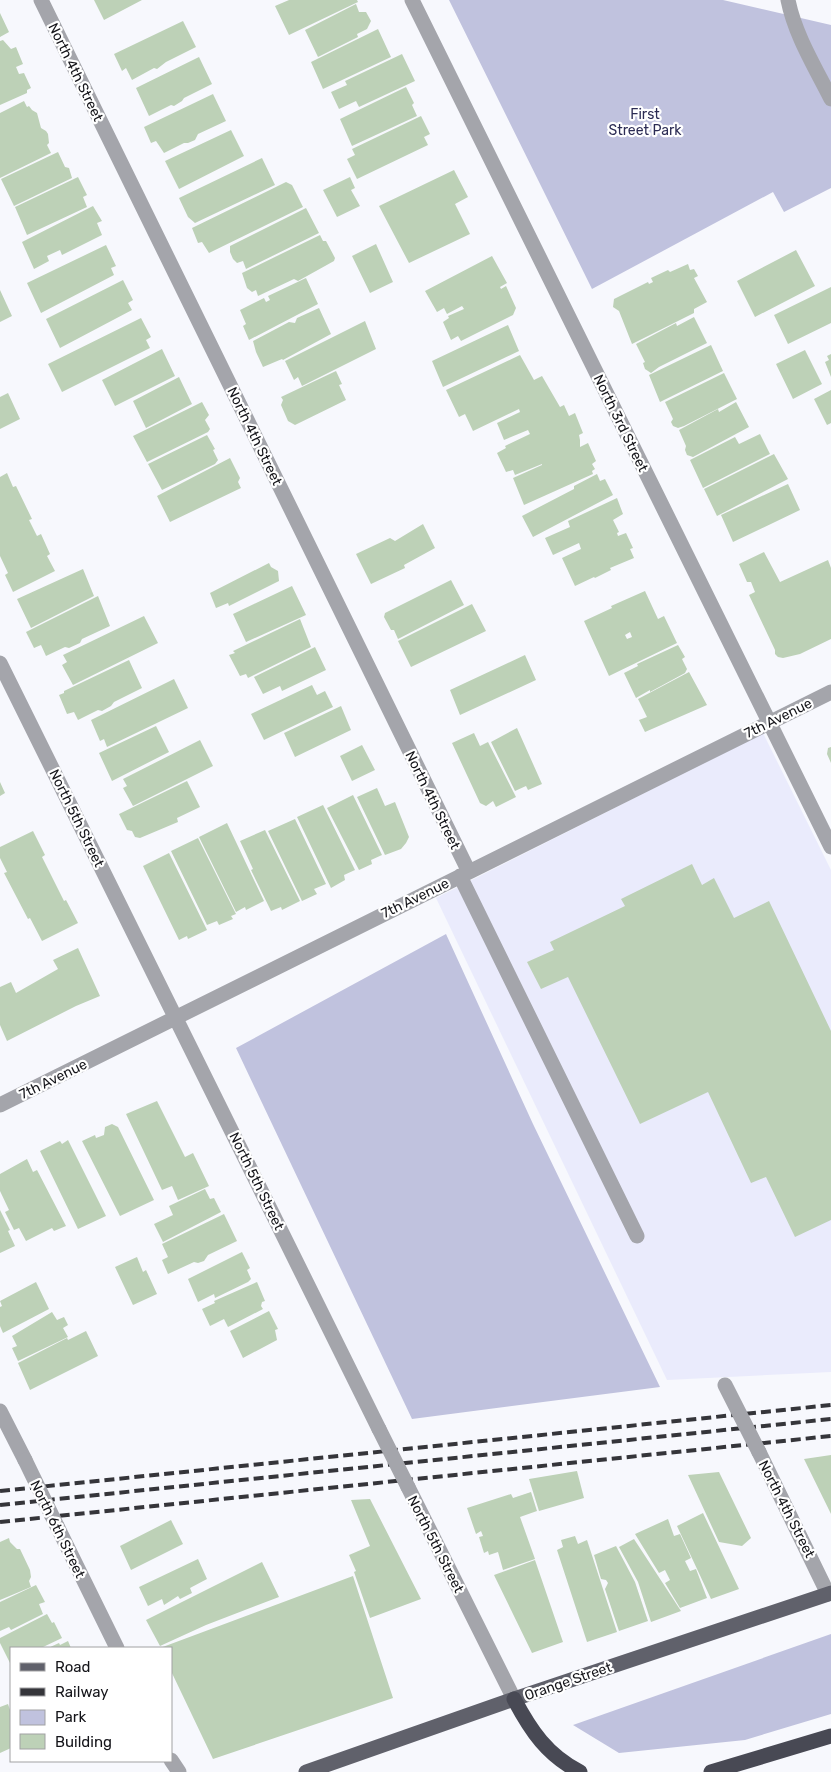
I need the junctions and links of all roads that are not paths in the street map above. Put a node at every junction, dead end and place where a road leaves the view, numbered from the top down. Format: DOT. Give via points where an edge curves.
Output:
graph roads {
  1 [pos="41,0"];
  2 [pos="412,0"];
  3 [pos="788,0"];
  4 [pos="831,99"];
  5 [pos="0,663"];
  6 [pos="831,692"];
  7 [pos="770,722"];
  8 [pos="831,847"];
  9 [pos="464,874"];
  10 [pos="175,1018"];
  11 [pos="0,1105"];
  12 [pos="637,1236"];
  13 [pos="726,1385"];
  14 [pos="0,1411"];
  15 [pos="829,1593"];
  16 [pos="117,1647"];
  17 [pos="514,1699"];
  18 [pos="831,1736"];
  19 [pos="172,1762"];
  20 [pos="179,1772"];
  21 [pos="306,1772"];
  22 [pos="580,1772"];
  23 [pos="710,1772"];
  1 -- 9 [label="street, North 4th Street"];
  2 -- 7 [label="street, North 3rd Street"];
  3 -- 4 [label="street" via="800,36"];
  5 -- 10 [label="street, North 5th Street"];
  6 -- 7 [label="street, 7th Avenue"];
  7 -- 8 [label="street, North 3rd Street"];
  7 -- 9 [label="street, 7th Avenue"];
  9 -- 10 [label="street, 7th Avenue"];
  9 -- 12 [label="street, North 4th Street"];
  10 -- 11 [label="street, 7th Avenue"];
  10 -- 17 [label="street, North 5th Street, bridge"];
  13 -- 15 [label="street, North 4th Street, bridge"];
  14 -- 16 [label="street, North 6th Street, bridge"];
  15 -- 17 [label="main road, Orange Street"];
  17 -- 21 [label="main road, Orange Street"];
  17 -- 22 [label="highway" via="528,1726 546,1747"];
  18 -- 23 [label="highway"];
  19 -- 20 [label="street"];
}
